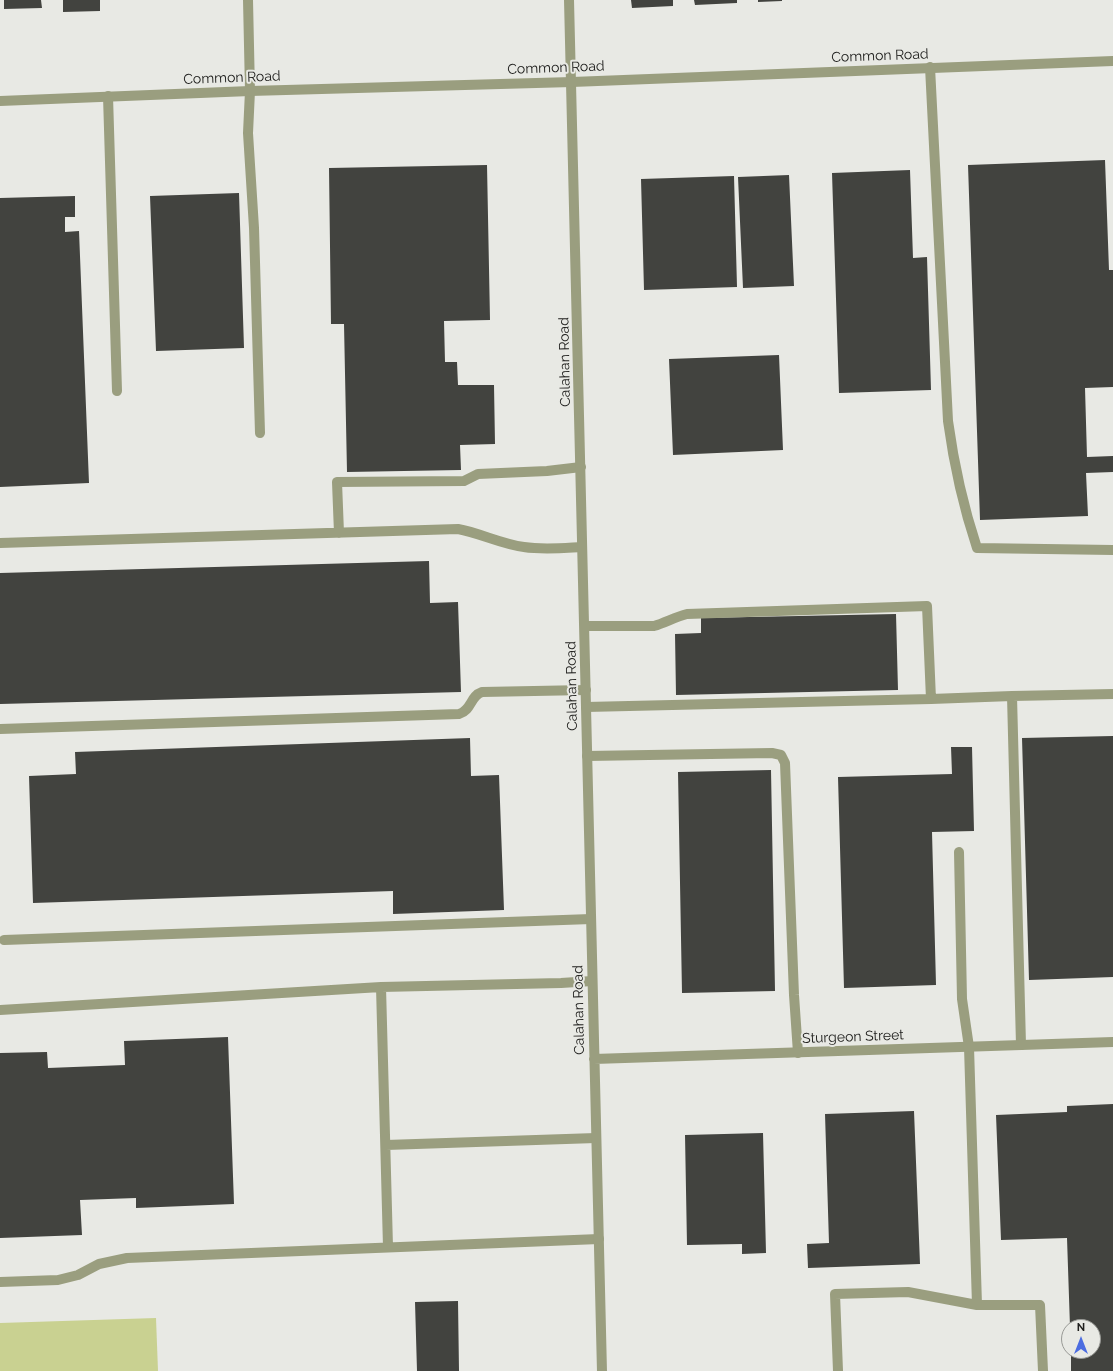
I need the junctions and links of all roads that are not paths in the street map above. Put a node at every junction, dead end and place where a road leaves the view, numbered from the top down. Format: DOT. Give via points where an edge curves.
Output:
graph roads {
  1 [pos="248,0"];
  2 [pos="569,0"];
  3 [pos="1113,61"];
  4 [pos="930,67"];
  5 [pos="572,82"];
  6 [pos="250,91"];
  7 [pos="108,96"];
  8 [pos="0,101"];
  9 [pos="117,391"];
  10 [pos="260,433"];
  11 [pos="581,467"];
  12 [pos="339,533"];
  13 [pos="0,543"];
  14 [pos="582,547"];
  15 [pos="1113,550"];
  16 [pos="585,626"];
  17 [pos="586,690"];
  18 [pos="1113,694"];
  19 [pos="1012,696"];
  20 [pos="931,699"];
  21 [pos="586,707"];
  22 [pos="0,729"];
  23 [pos="587,756"];
  24 [pos="959,852"];
  25 [pos="591,919"];
  26 [pos="4,940"];
  27 [pos="592,981"];
  28 [pos="381,987"];
  29 [pos="0,1010"];
  30 [pos="1113,1042"];
  31 [pos="1021,1045"];
  32 [pos="969,1047"];
  33 [pos="798,1053"];
  34 [pos="594,1060"];
  35 [pos="596,1138"];
  36 [pos="386,1145"];
  37 [pos="599,1239"];
  38 [pos="388,1247"];
  39 [pos="0,1282"];
  40 [pos="977,1305"];
  41 [pos="602,1371"];
  42 [pos="838,1371"];
  43 [pos="1043,1371"];
  1 -- 6 [label="street"];
  2 -- 5 [label="street, Calahan Road"];
  3 -- 4 [label="street, Common Road"];
  4 -- 5 [label="street, Common Road"];
  4 -- 15 [label="street" via="948,421 959,488 977,548"];
  5 -- 6 [label="street, Common Road"];
  5 -- 11 [label="street, Calahan Road"];
  6 -- 7 [label="street, Common Road"];
  6 -- 10 [label="street" via="248,134 254,228"];
  7 -- 8 [label="street, Common Road"];
  7 -- 9 [label="street"];
  11 -- 12 [label="street" via="478,474 464,481 337,482"];
  11 -- 14 [label="street, Calahan Road"];
  12 -- 13 [label="street"];
  12 -- 14 [label="street" via="458,529 522,547"];
  14 -- 16 [label="street, Calahan Road"];
  16 -- 17 [label="street, Calahan Road"];
  16 -- 20 [label="street" via="654,626 687,614 927,606"];
  17 -- 21 [label="street, Calahan Road"];
  17 -- 22 [label="street" via="482,692 476,694 468,709 460,714"];
  18 -- 19 [label="street"];
  19 -- 20 [label="street"];
  19 -- 31 [label="street"];
  20 -- 21 [label="street"];
  21 -- 23 [label="street, Calahan Road"];
  23 -- 25 [label="street, Calahan Road"];
  23 -- 33 [label="street" via="772,753 781,755 785,763"];
  24 -- 32 [label="street" via="962,999"];
  25 -- 26 [label="street"];
  25 -- 27 [label="street, Calahan Road"];
  27 -- 28 [label="street"];
  27 -- 34 [label="street, Calahan Road"];
  28 -- 29 [label="street"];
  28 -- 36 [label="street"];
  30 -- 31 [label="street, Sturgeon Street"];
  31 -- 32 [label="street, Sturgeon Street"];
  32 -- 33 [label="street, Sturgeon Street"];
  32 -- 40 [label="street"];
  33 -- 34 [label="street, Sturgeon Street"];
  34 -- 35 [label="street, Calahan Road"];
  35 -- 36 [label="street"];
  35 -- 37 [label="street, Calahan Road"];
  36 -- 38 [label="street"];
  37 -- 38 [label="street"];
  37 -- 41 [label="street, Calahan Road"];
  38 -- 39 [label="street" via="127,1258 99,1264 78,1275 58,1280"];
  40 -- 42 [label="street" via="908,1292 835,1294"];
  40 -- 43 [label="street" via="1040,1305"];
}
